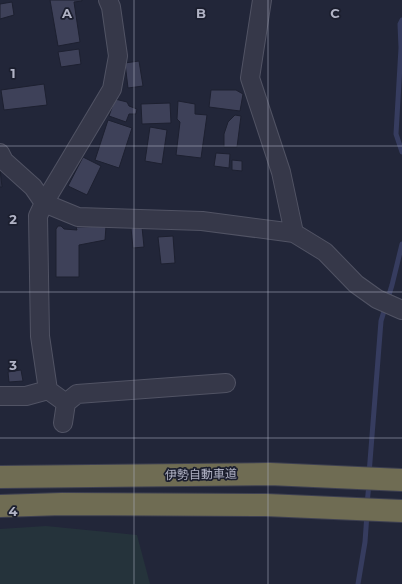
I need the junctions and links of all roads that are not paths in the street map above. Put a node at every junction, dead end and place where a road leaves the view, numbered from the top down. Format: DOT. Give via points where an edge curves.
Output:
graph roads {
  1 [pos="108,0"];
  2 [pos="262,0"];
  3 [pos="0,153"];
  4 [pos="44,203"];
  5 [pos="294,232"];
  6 [pos="402,310"];
  7 [pos="226,383"];
  8 [pos="48,390"];
  9 [pos="0,396"];
  10 [pos="66,404"];
  11 [pos="63,423"];
  12 [pos="0,477"];
  13 [pos="402,480"];
  14 [pos="0,506"];
  15 [pos="402,511"];
  1 -- 4 [label="street" via="118,56 112,89"];
  2 -- 5 [label="street" via="250,78 281,172"];
  3 -- 4 [label="street" via="4,161 33,187"];
  4 -- 5 [label="street" via="78,217 202,221"];
  4 -- 8 [label="street" via="38,216 40,336"];
  5 -- 6 [label="street" via="325,252 356,284 377,299"];
  7 -- 10 [label="street" via="77,394"];
  8 -- 9 [label="street" via="26,396"];
  8 -- 10 [label="street"];
  10 -- 11 [label="street"];
  12 -- 13 [label="highway, 伊勢自動車道" via="270,474"];
  14 -- 15 [label="highway" via="266,505"];
}
